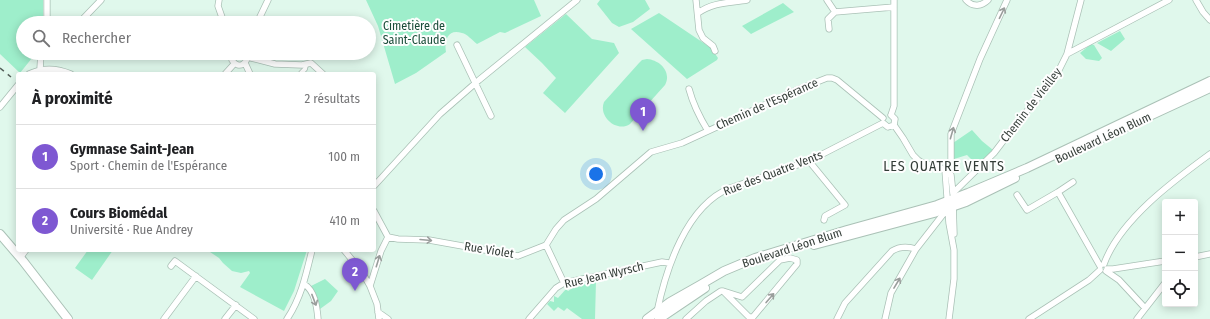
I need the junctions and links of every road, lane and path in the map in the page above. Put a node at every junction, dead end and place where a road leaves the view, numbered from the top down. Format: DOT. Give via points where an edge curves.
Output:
graph roads {
  1 [pos="47,0"];
  2 [pos="101,0"];
  3 [pos="219,0"];
  4 [pos="268,0"];
  5 [pos="577,0"];
  6 [pos="696,0"];
  7 [pos="746,0"];
  8 [pos="827,0"];
  9 [pos="894,0"];
  10 [pos="966,0"];
  11 [pos="988,0"];
  12 [pos="1008,0"];
  13 [pos="1081,0"];
  14 [pos="1169,0"];
  15 [pos="1196,0"];
  16 [pos="726,1"];
  17 [pos="894,7"];
  18 [pos="835,12"];
  19 [pos="698,13"];
  20 [pos="47,16"];
  21 [pos="86,16"];
  22 [pos="222,16"];
  23 [pos="260,16"];
  24 [pos="1210,20"];
  25 [pos="829,29"];
  26 [pos="457,45"];
  27 [pos="715,51"];
  28 [pos="1067,54"];
  29 [pos="41,60"];
  30 [pos="232,60"];
  31 [pos="245,60"];
  32 [pos="259,60"];
  33 [pos="245,63"];
  34 [pos="234,64"];
  35 [pos="306,65"];
  36 [pos="40,69"];
  37 [pos="33,72"];
  38 [pos="64,72"];
  39 [pos="227,72"];
  40 [pos="249,72"];
  41 [pos="302,72"];
  42 [pos="321,72"];
  43 [pos="1210,81"];
  44 [pos="474,84"];
  45 [pos="16,87"];
  46 [pos="1210,88"];
  47 [pos="689,89"];
  48 [pos="0,107"];
  49 [pos="891,115"];
  50 [pos="491,116"];
  51 [pos="883,120"];
  52 [pos="894,125"];
  53 [pos="708,131"];
  54 [pos="1210,154"];
  55 [pos="808,161"];
  56 [pos="946,170"];
  57 [pos="1073,182"];
  58 [pos="376,184"];
  59 [pos="1058,192"];
  60 [pos="1017,195"];
  61 [pos="951,201"];
  62 [pos="376,215"];
  63 [pos="824,220"];
  64 [pos="0,234"];
  65 [pos="388,236"];
  66 [pos="546,244"];
  67 [pos="916,249"];
  68 [pos="24,252"];
  69 [pos="312,252"];
  70 [pos="346,252"];
  71 [pos="1210,254"];
  72 [pos="1198,256"];
  73 [pos="20,258"];
  74 [pos="1162,261"];
  75 [pos="669,264"];
  76 [pos="171,266"];
  77 [pos="1103,268"];
  78 [pos="1118,268"];
  79 [pos="196,276"];
  80 [pos="1119,280"];
  81 [pos="564,283"];
  82 [pos="304,284"];
  83 [pos="370,286"];
  84 [pos="1162,287"];
  85 [pos="723,291"];
  86 [pos="660,297"];
  87 [pos="670,302"];
  88 [pos="236,305"];
  89 [pos="1146,308"];
  90 [pos="378,312"];
  91 [pos="657,316"];
  92 [pos="1139,318"];
  93 [pos="68,319"];
  94 [pos="164,319"];
  95 [pos="225,319"];
  96 [pos="254,319"];
  97 [pos="287,319"];
  98 [pos="318,319"];
  99 [pos="379,319"];
  100 [pos="388,319"];
  101 [pos="529,319"];
  102 [pos="647,319"];
  103 [pos="686,319"];
  104 [pos="837,319"];
  105 [pos="884,319"];
  106 [pos="949,319"];
  107 [pos="1029,319"];
  1 -- 20 [label="street"];
  2 -- 21 [label="street"];
  3 -- 22 [label="street"];
  4 -- 23 [label="street"];
  5 -- 44 [label="street"];
  6 -- 19 [label="street"];
  7 -- 16 [label="street"];
  8 -- 18 [label="street"];
  9 -- 17 [label="street"];
  10 -- 11 [label="street" via="975,6"];
  56 -- 12 [label="street, one-way" via="951,162 951,134 980,59"];
  13 -- 28 [label="street, Chemin de Vieilley"];
  14 -- 28 [label="street"];
  15 -- 24 [label="street"];
  16 -- 19 [label="street"];
  17 -- 18 [label="street"];
  17 -- 49 [label="street" via="895,92"];
  18 -- 25 [label="street" via="828,19"];
  19 -- 27 [label="street" via="699,30"];
  26 -- 44 [label="street"];
  28 -- 61 [label="street, Chemin de Vieilley" via="1056,76 994,153"];
  29 -- 36 [label="street"];
  30 -- 34 [label="street"];
  31 -- 33 [label="street"];
  32 -- 35 [label="street" via="270,64"];
  33 -- 34 [label="street"];
  33 -- 40 [label="street"];
  34 -- 39 [label="street"];
  35 -- 41 [label="street"];
  35 -- 42 [label="street" via="312,63"];
  36 -- 37 [label="street"];
  36 -- 38 [label="street"];
  43 -- 61 [label="main road, Boulevard Léon Blum" via="1027,168"];
  44 -- 50 [label="street"];
  44 -- 58 [label="street" via="440,114"];
  45 -- 48 [label="street"];
  46 -- 61 [label="main road, Boulevard Léon Blum" via="966,202"];
  47 -- 53 [label="street, Chemin de l'Espérance"];
  49 -- 51 [label="street" via="885,115"];
  49 -- 52 [label="street" via="895,119"];
  51 -- 52 [label="street" via="888,127"];
  51 -- 53 [label="street, Chemin de l'Espérance" via="837,80 827,78 799,88"];
  51 -- 55 [label="street, Rue des Quatre Vents"];
  52 -- 56 [label="street" via="918,160"];
  53 -- 66 [label="street, Chemin de l'Espérance" via="682,143 647,154 596,199 564,220"];
  54 -- 77 [label="street" via="1142,209 1122,233"];
  55 -- 63 [label="street" via="847,204 825,216"];
  55 -- 75 [label="street, Rue des Quatre Vents" via="722,191 695,217"];
  56 -- 61 [label="street"];
  56 -- 61 [label="street" via="951,175"];
  57 -- 59 [label="street"];
  59 -- 60 [label="street" via="1027,210"];
  59 -- 77 [label="street"];
  61 -- 67 [label="street, Chemin de Vieilley"];
  61 -- 87 [label="main road, Boulevard Léon Blum" via="755,258"];
  61 -- 91 [label="main road, Boulevard Léon Blum" via="756,263 726,276"];
  61 -- 106 [label="street" via="954,219 954,279"];
  62 -- 65 [label="street"];
  64 -- 73 [label="main road"];
  65 -- 66 [label="street, Rue Violet, one-way" via="398,239 429,240 518,256"];
  83 -- 65 [label="street, one-way"];
  66 -- 81 [label="street"];
  67 -- 104 [label="street" via="899,247 892,251 845,303"];
  105 -- 67 [label="street, Chemin de Vieilley, one-way" via="891,293"];
  68 -- 73 [label="street"];
  69 -- 82 [label="street"];
  70 -- 83 [label="street"];
  71 -- 72 [label="street"];
  73 -- 93 [label="main road"];
  74 -- 78 [label="street"];
  75 -- 81 [label="street, Rue Jean Wyrsch" via="662,262"];
  75 -- 86 [label="street, Rue des Quatre Vents"];
  76 -- 79 [label="street" via="175,261"];
  77 -- 78 [label="street"];
  77 -- 80 [label="street"];
  77 -- 107 [label="street"];
  78 -- 80 [label="street"];
  79 -- 88 [label="street"];
  79 -- 94 [label="street"];
  80 -- 89 [label="street"];
  81 -- 101 [label="street, Rue Jean Wyrsch" via="556,288"];
  82 -- 97 [label="street"];
  82 -- 98 [label="street, one-way" via="310,290 316,304"];
  83 -- 90 [label="street"];
  84 -- 89 [label="street"];
  85 -- 85 [label="street, one-way" via="749,317 753,317 797,264 797,260 780,260 742,297"];
  85 -- 103 [label="street" via="712,296"];
  86 -- 87 [label="street"];
  86 -- 91 [label="street, Rue des Quatre Vents"];
  87 -- 91 [label="main road, Boulevard Léon Blum"];
  88 -- 95 [label="street"];
  88 -- 96 [label="street"];
  89 -- 92 [label="street"];
  90 -- 99 [label="street"];
  90 -- 100 [label="street"];
  91 -- 102 [label="main road, Boulevard Léon Blum"];
}
